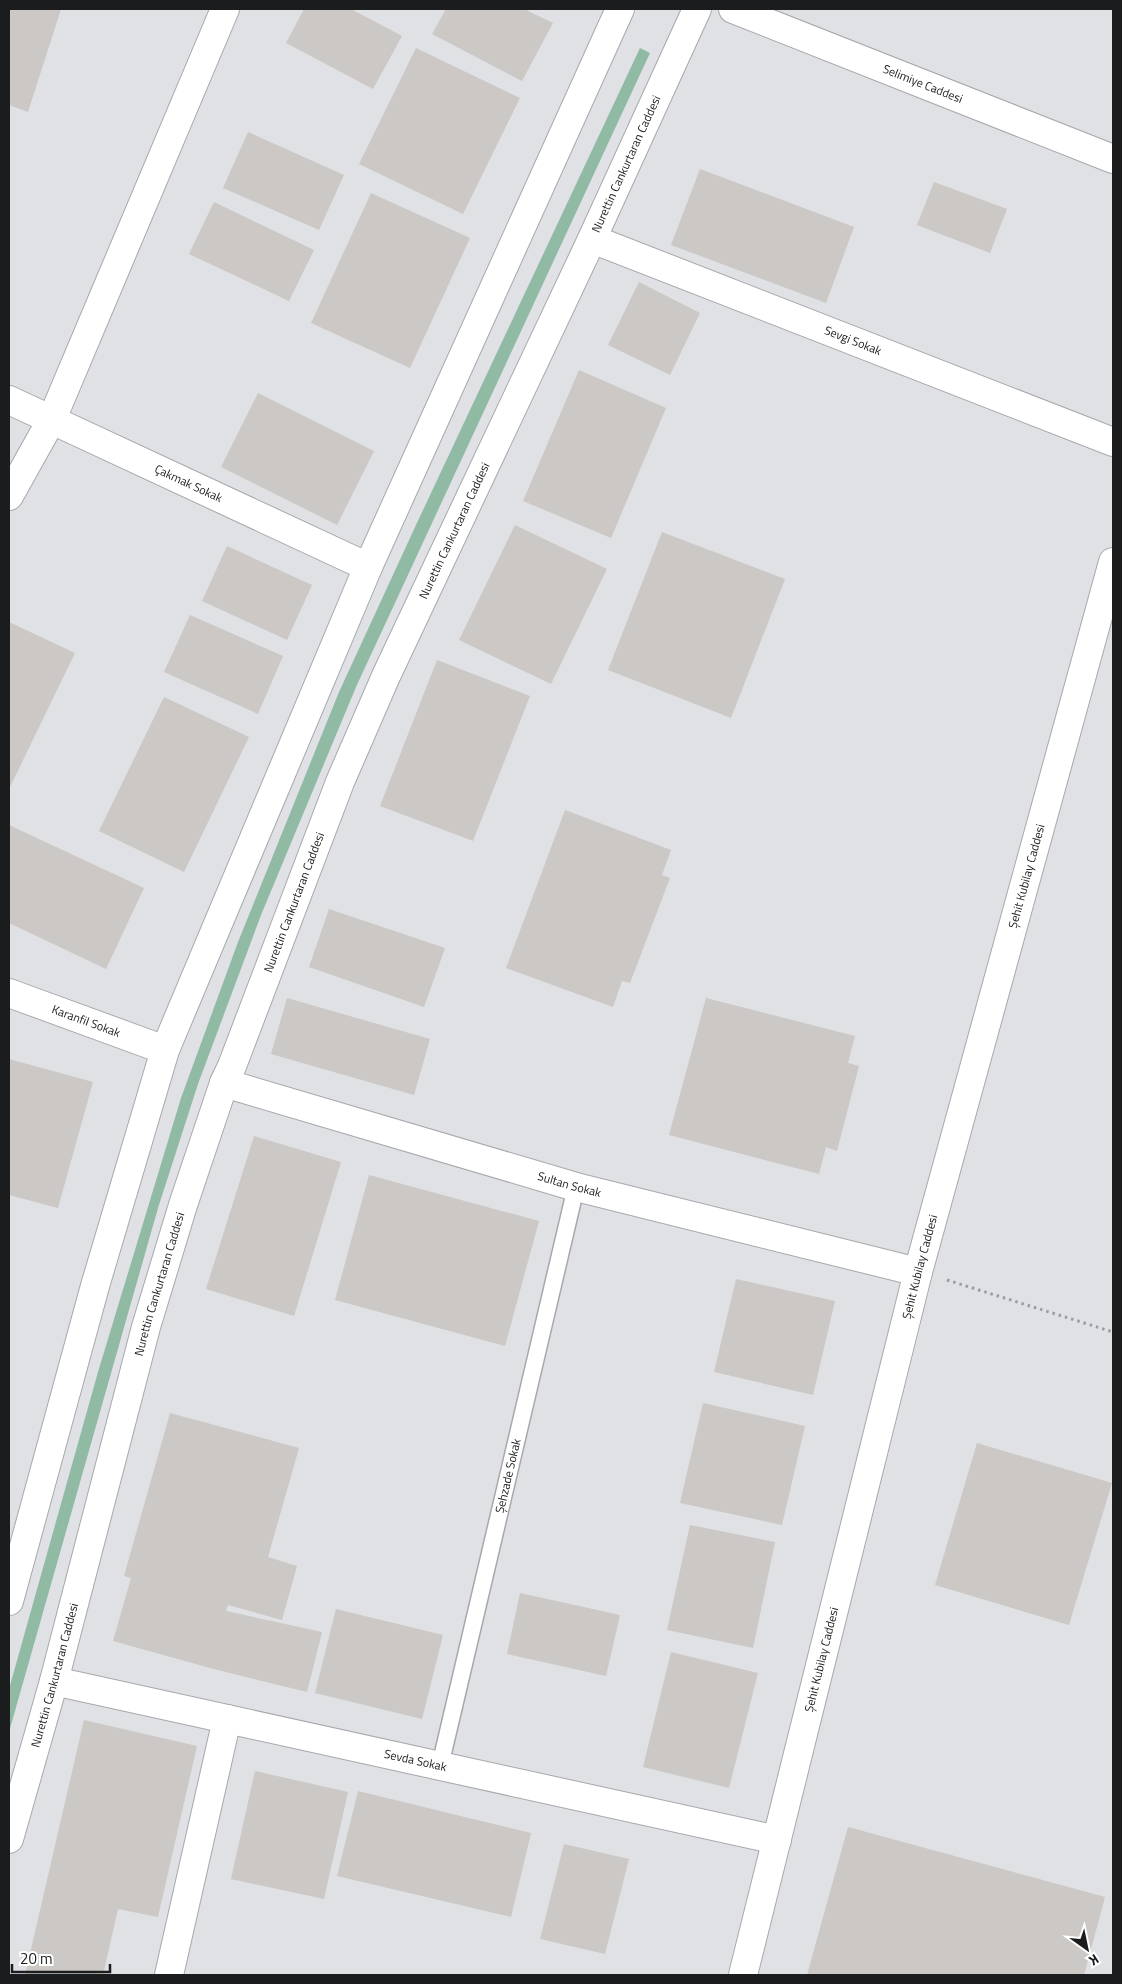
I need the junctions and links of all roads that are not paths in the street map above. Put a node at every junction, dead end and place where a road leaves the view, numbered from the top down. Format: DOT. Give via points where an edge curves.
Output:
graph roads {
  1 [pos="225,9"];
  2 [pos="620,9"];
  3 [pos="697,9"];
  4 [pos="733,9"];
  5 [pos="1113,159"];
  6 [pos="592,239"];
  7 [pos="9,400"];
  8 [pos="52,419"];
  9 [pos="1113,442"];
  10 [pos="9,496"];
  11 [pos="1113,562"];
  12 [pos="368,567"];
  13 [pos="9,993"];
  14 [pos="164,1050"];
  15 [pos="224,1083"];
  16 [pos="576,1187"];
  17 [pos="918,1272"];
  18 [pos="9,1601"];
  19 [pos="54,1681"];
  20 [pos="227,1719"];
  21 [pos="440,1766"];
  22 [pos="9,1840"];
  23 [pos="777,1840"];
  24 [pos="169,1975"];
  25 [pos="743,1975"];
  1 -- 8 [label="street"];
  2 -- 12 [label="street"];
  3 -- 6 [label="street, Nurettin Cankurtaran Caddesi"];
  4 -- 5 [label="street, Selimiye Caddesi"];
  6 -- 9 [label="street, Sevgi Sokak"];
  6 -- 15 [label="street, Nurettin Cankurtaran Caddesi" via="382,684 336,790"];
  7 -- 8 [label="street, Çakmak Sokak"];
  8 -- 10 [label="street"];
  8 -- 12 [label="street, Çakmak Sokak"];
  11 -- 17 [label="street, Şehit Kubilay Caddesi"];
  12 -- 14 [label="street"];
  13 -- 14 [label="street, Karanfil Sokak"];
  14 -- 18 [label="street" via="95,1286"];
  15 -- 16 [label="street, Sultan Sokak"];
  15 -- 19 [label="street, Nurettin Cankurtaran Caddesi" via="146,1327"];
  16 -- 17 [label="street, Sultan Sokak"];
  16 -- 21 [label="lane, Şehzade Sokak"];
  17 -- 23 [label="street, Şehit Kubilay Caddesi"];
  19 -- 20 [label="street, Sevda Sokak"];
  19 -- 22 [label="street, Nurettin Cankurtaran Caddesi"];
  20 -- 21 [label="street, Sevda Sokak"];
  20 -- 24 [label="street"];
  21 -- 23 [label="street, Sevda Sokak"];
  23 -- 25 [label="street, Şehit Kubilay Caddesi"];
}
